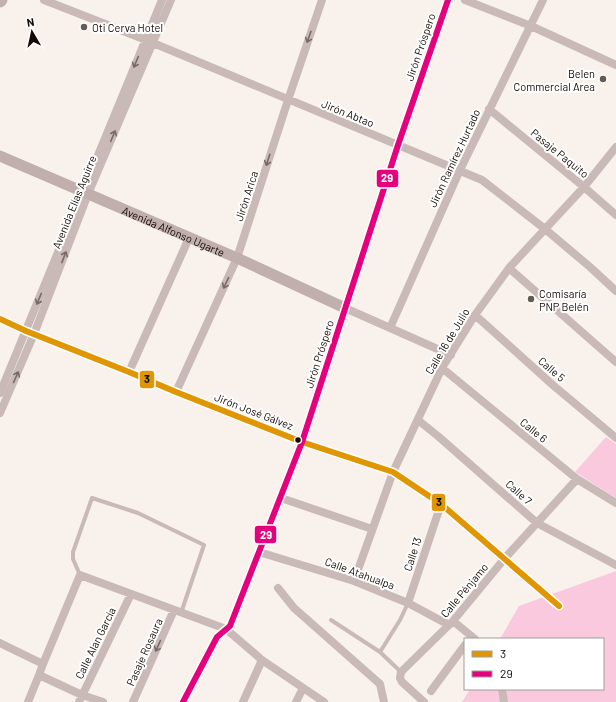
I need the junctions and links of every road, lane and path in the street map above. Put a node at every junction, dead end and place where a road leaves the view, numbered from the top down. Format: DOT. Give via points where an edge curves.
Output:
graph roads {
  1 [pos="44,0"];
  2 [pos="162,0"];
  3 [pos="171,0"];
  4 [pos="322,0"];
  5 [pos="448,0"];
  6 [pos="465,0"];
  7 [pos="543,0"];
  8 [pos="531,26"];
  9 [pos="146,40"];
  10 [pos="154,43"];
  11 [pos="616,65"];
  12 [pos="288,100"];
  13 [pos="489,109"];
  14 [pos="398,145"];
  15 [pos="616,147"];
  16 [pos="0,156"];
  17 [pos="460,170"];
  18 [pos="584,187"];
  19 [pos="85,193"];
  20 [pos="616,215"];
  21 [pos="545,229"];
  22 [pos="189,238"];
  23 [pos="237,258"];
  24 [pos="509,268"];
  25 [pos="616,291"];
  26 [pos="345,308"];
  27 [pos="475,315"];
  28 [pos="0,319"];
  29 [pos="390,328"];
  30 [pos="26,331"];
  31 [pos="34,334"];
  32 [pos="451,355"];
  33 [pos="616,362"];
  34 [pos="442,368"];
  35 [pos="129,372"];
  36 [pos="176,392"];
  37 [pos="0,394"];
  38 [pos="0,413"];
  39 [pos="418,420"];
  40 [pos="616,438"];
  41 [pos="302,442"];
  42 [pos="393,472"];
  43 [pos="577,479"];
  44 [pos="281,498"];
  45 [pos="616,503"];
  46 [pos="441,504"];
  47 [pos="537,523"];
  48 [pos="372,529"];
  49 [pos="259,552"];
  50 [pos="505,558"];
  51 [pos="616,565"];
  52 [pos="80,575"];
  53 [pos="354,581"];
  54 [pos="278,588"];
  55 [pos="131,594"];
  56 [pos="408,603"];
  57 [pos="559,606"];
  58 [pos="177,612"];
  59 [pos="331,620"];
  60 [pos="451,623"];
  61 [pos="226,629"];
  62 [pos="472,638"];
  63 [pos="0,643"];
  64 [pos="464,645"];
  65 [pos="380,652"];
  66 [pos="262,660"];
  67 [pos="43,664"];
  68 [pos="39,675"];
  69 [pos="400,675"];
  70 [pos="303,688"];
  71 [pos="502,690"];
  72 [pos="431,691"];
  73 [pos="81,698"];
  74 [pos="28,702"];
  75 [pos="103,702"];
  76 [pos="133,702"];
  77 [pos="182,702"];
  78 [pos="243,702"];
  79 [pos="296,702"];
  80 [pos="324,702"];
  81 [pos="384,702"];
  82 [pos="424,702"];
  83 [pos="504,702"];
  1 -- 9 [label="street, Jirón Abtao"];
  2 -- 9 [label="street, Avenida Elías Aguirre"];
  3 -- 10 [label="street, Avenida Elías Aguirre"];
  4 -- 12 [label="street, Jirón Arica, one-way"];
  5 -- 14 [label="street, Jirón Próspero"];
  6 -- 8 [label="street"];
  7 -- 8 [label="street, Jirón Ramírez Hurtado"];
  8 -- 11 [label="street"];
  8 -- 13 [label="street, Jirón Ramírez Hurtado"];
  9 -- 10 [label="street, Jirón Abtao"];
  9 -- 19 [label="street, Avenida Elías Aguirre, one-way"];
  10 -- 12 [label="street, Jirón Abtao"];
  19 -- 10 [label="street, Avenida Elías Aguirre, one-way"];
  12 -- 14 [label="street, Jirón Abtao"];
  12 -- 23 [label="street, Jirón Arica, one-way"];
  13 -- 17 [label="street, Jirón Ramírez Hurtado"];
  13 -- 18 [label="street, Pasaje Paquito"];
  14 -- 17 [label="street, Jirón Abtao"];
  14 -- 26 [label="street, Jirón Próspero"];
  15 -- 18 [label="street, Calle 16 de Julio"];
  16 -- 19 [label="main road, Avenida Alfonso Ugarte"];
  17 -- 21 [label="street, Jirón Abtao" via="482,180"];
  17 -- 29 [label="street, Jirón Ramírez Hurtado"];
  18 -- 20 [label="street, Pasaje Paquito"];
  18 -- 21 [label="street, Calle 16 de Julio"];
  19 -- 22 [label="main road, Avenida Alfonso Ugarte"];
  19 -- 30 [label="street, Avenida Elías Aguirre, one-way"];
  31 -- 19 [label="street, Avenida Elías Aguirre, one-way"];
  21 -- 24 [label="street, Calle 16 de Julio"];
  21 -- 25 [label="street, Jirón Abtao"];
  22 -- 23 [label="main road, Avenida Alfonso Ugarte"];
  22 -- 35 [label="street"];
  23 -- 26 [label="main road, Avenida Alfonso Ugarte"];
  23 -- 36 [label="street, Jirón Arica, one-way"];
  24 -- 27 [label="street, Calle 16 de Julio"];
  24 -- 33 [label="street"];
  26 -- 29 [label="street"];
  26 -- 41 [label="street, Jirón Próspero"];
  27 -- 32 [label="street, Calle 16 de Julio"];
  27 -- 40 [label="street, Calle 5"];
  28 -- 30 [label="street, Jirón José Gálvez"];
  29 -- 32 [label="street"];
  30 -- 31 [label="street, Jirón José Gálvez"];
  30 -- 37 [label="street, Avenida Elías Aguirre"];
  31 -- 35 [label="street, Jirón José Gálvez"];
  38 -- 31 [label="street, Avenida Elías Aguirre, one-way"];
  32 -- 34 [label="street, Calle 16 de Julio"];
  34 -- 39 [label="street, Calle 16 de Julio"];
  34 -- 43 [label="street, Calle 6"];
  35 -- 36 [label="street, Jirón José Gálvez"];
  36 -- 41 [label="street, Jirón José Gálvez"];
  39 -- 42 [label="street, Calle 16 de Julio"];
  39 -- 47 [label="street, Calle 7"];
  41 -- 42 [label="street, Jirón José Gálvez"];
  41 -- 44 [label="street, Jirón Próspero"];
  42 -- 46 [label="street, Jirón José Gálvez"];
  42 -- 48 [label="street, Calle 16 de Julio"];
  43 -- 45 [label="street, Calle 6"];
  43 -- 47 [label="street, Calle Pénjamo"];
  44 -- 48 [label="street"];
  44 -- 49 [label="street, Jirón Próspero"];
  46 -- 50 [label="street, Jirón José Gálvez"];
  46 -- 56 [label="street, Calle 13"];
  47 -- 50 [label="street, Calle Pénjamo"];
  47 -- 51 [label="street, Calle 7"];
  48 -- 53 [label="street, Calle 16 de Julio"];
  49 -- 53 [label="street, Calle Atahualpa"];
  49 -- 61 [label="street, Jirón Próspero" via="230,626"];
  50 -- 57 [label="street, Jirón José Gálvez"];
  50 -- 60 [label="street, Calle Pénjamo"];
  52 -- 55 [label="street"];
  52 -- 58 [label="lane" via="73,559 73,552 92,498 138,513 204,545"];
  52 -- 67 [label="street"];
  53 -- 56 [label="street, Calle Atahualpa"];
  54 -- 81 [label="street" via="294,608 380,684"];
  55 -- 58 [label="street"];
  55 -- 73 [label="street, Calle Alan García"];
  56 -- 60 [label="street, Calle Atahualpa"];
  56 -- 65 [label="lane, Calle 13"];
  58 -- 61 [label="street"];
  58 -- 76 [label="street, Pasaje Rosaura, one-way"];
  59 -- 65 [label="lane"];
  60 -- 62 [label="street, Calle Atahualpa"];
  60 -- 69 [label="street, Calle Pénjamo"];
  61 -- 66 [label="street"];
  61 -- 77 [label="street, Jirón Próspero" via="217,638"];
  63 -- 67 [label="street"];
  64 -- 72 [label="street"];
  65 -- 69 [label="lane"];
  66 -- 70 [label="street"];
  66 -- 78 [label="street"];
  67 -- 68 [label="street"];
  68 -- 73 [label="street"];
  68 -- 74 [label="street"];
  69 -- 82 [label="street"];
  70 -- 79 [label="street"];
  70 -- 80 [label="street"];
  71 -- 83 [label="street"];
  73 -- 75 [label="street"];
}
